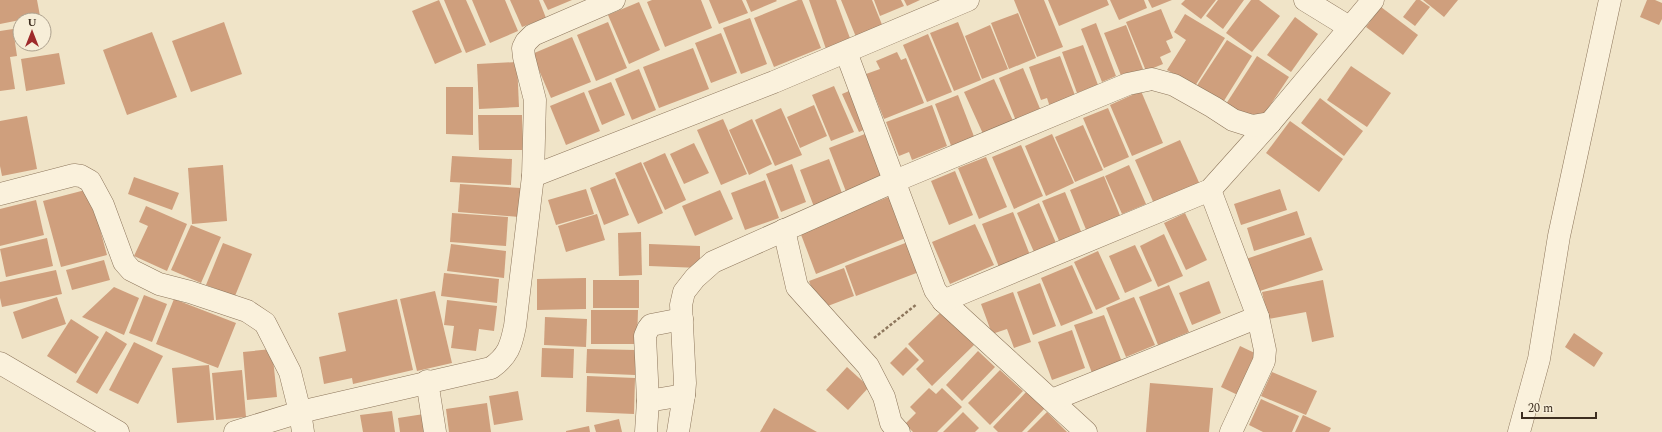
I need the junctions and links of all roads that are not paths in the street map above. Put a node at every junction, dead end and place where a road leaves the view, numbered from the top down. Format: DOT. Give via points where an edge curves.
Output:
graph roads {
  1 [pos="614,0"];
  2 [pos="968,0"];
  3 [pos="1305,0"];
  4 [pos="1372,0"];
  5 [pos="1610,0"];
  6 [pos="1349,27"];
  7 [pos="846,52"];
  8 [pos="1270,123"];
  9 [pos="533,176"];
  10 [pos="895,181"];
  11 [pos="1210,190"];
  12 [pos="0,194"];
  13 [pos="784,230"];
  14 [pos="939,296"];
  15 [pos="1258,317"];
  16 [pos="682,319"];
  17 [pos="0,363"];
  18 [pos="427,381"];
  19 [pos="684,395"];
  20 [pos="1052,400"];
  21 [pos="648,401"];
  22 [pos="302,422"];
  23 [pos="118,432"];
  24 [pos="235,432"];
  25 [pos="435,432"];
  26 [pos="646,432"];
  27 [pos="678,432"];
  28 [pos="899,432"];
  29 [pos="1086,432"];
  30 [pos="1231,432"];
  31 [pos="1519,432"];
  1 -- 9 [label="street" via="533,35 523,48 535,100"];
  2 -- 7 [label="street"];
  3 -- 6 [label="street"];
  4 -- 6 [label="street"];
  5 -- 31 [label="street" via="1559,236 1539,359"];
  6 -- 8 [label="street"];
  7 -- 9 [label="street"];
  7 -- 10 [label="street"];
  8 -- 10 [label="street" via="1252,126 1233,120 1174,85 1152,79 1128,84"];
  8 -- 11 [label="street"];
  9 -- 18 [label="street" via="516,326 507,354 491,368"];
  10 -- 13 [label="street"];
  10 -- 14 [label="street"];
  11 -- 14 [label="street"];
  11 -- 15 [label="street"];
  12 -- 22 [label="street" via="74,175 90,181 104,205 124,262 131,270 159,284 247,311 265,323 290,372"];
  13 -- 16 [label="street" via="713,262 684,292 681,305"];
  13 -- 28 [label="street" via="798,287 872,372 884,397 891,423"];
  14 -- 20 [label="street"];
  15 -- 20 [label="street"];
  15 -- 30 [label="street" via="1265,350 1264,361"];
  16 -- 19 [label="street"];
  16 -- 21 [label="street" via="651,325 648,328 645,336"];
  17 -- 23 [label="street"];
  18 -- 22 [label="street"];
  18 -- 25 [label="street"];
  19 -- 21 [label="street"];
  19 -- 27 [label="street"];
  20 -- 29 [label="street"];
  21 -- 26 [label="street"];
  22 -- 24 [label="street"];
}
